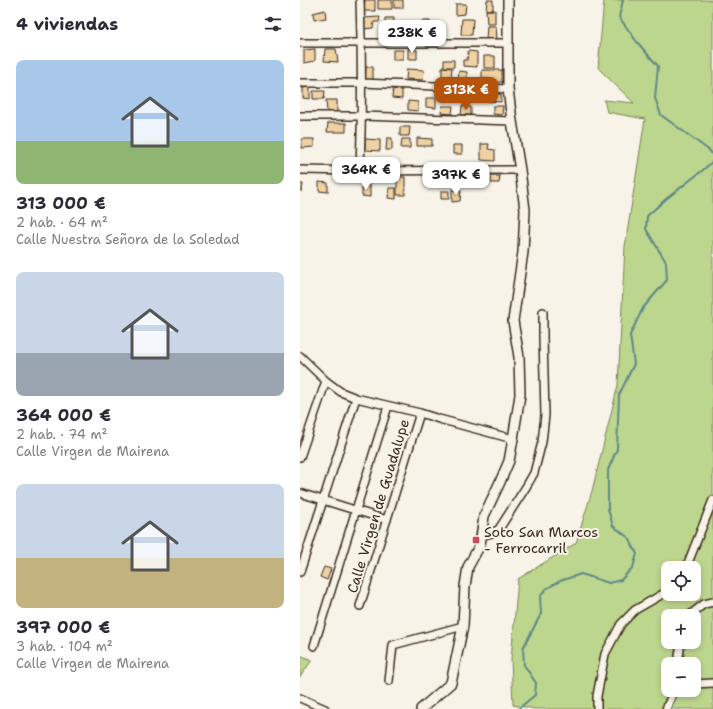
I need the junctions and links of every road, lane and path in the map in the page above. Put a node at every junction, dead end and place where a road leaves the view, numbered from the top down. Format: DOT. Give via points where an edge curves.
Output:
graph roads {
  1 [pos="360,0"];
  2 [pos="508,0"];
  3 [pos="300,43"];
  4 [pos="362,43"];
  5 [pos="508,43"];
  6 [pos="300,83"];
  7 [pos="362,83"];
  8 [pos="508,89"];
  9 [pos="300,116"];
  10 [pos="362,116"];
  11 [pos="512,120"];
  12 [pos="300,170"];
  13 [pos="520,170"];
  14 [pos="360,171"];
  15 [pos="543,312"];
  16 [pos="300,356"];
  17 [pos="326,381"];
  18 [pos="356,398"];
  19 [pos="388,406"];
  20 [pos="420,413"];
  21 [pos="514,439"];
  22 [pos="300,457"];
  23 [pos="300,493"];
  24 [pos="323,500"];
  25 [pos="713,500"];
  26 [pos="356,510"];
  27 [pos="387,520"];
  28 [pos="482,536"];
  29 [pos="689,561"];
  30 [pos="300,572"];
  31 [pos="661,595"];
  32 [pos="713,602"];
  33 [pos="360,606"];
  34 [pos="698,609"];
  35 [pos="463,626"];
  36 [pos="314,646"];
  37 [pos="390,681"];
  38 [pos="713,683"];
  39 [pos="701,684"];
  40 [pos="671,697"];
  41 [pos="300,698"];
  42 [pos="325,709"];
  43 [pos="421,709"];
  44 [pos="597,709"];
  45 [pos="666,709"];
  1 -- 4 [label="street"];
  2 -- 5 [label="street"];
  3 -- 4 [label="street"];
  4 -- 5 [label="street"];
  4 -- 7 [label="street"];
  5 -- 8 [label="street"];
  6 -- 7 [label="street"];
  7 -- 8 [label="street"];
  7 -- 10 [label="street"];
  8 -- 11 [label="street"];
  9 -- 10 [label="street"];
  10 -- 11 [label="street"];
  10 -- 14 [label="street"];
  11 -- 13 [label="street"];
  12 -- 14 [label="street"];
  13 -- 14 [label="street"];
  13 -- 21 [label="street" via="525,210 523,252 513,321 519,357 520,395"];
  15 -- 28 [label="street" via="545,415 536,465 526,487 499,529"];
  16 -- 17 [label="street"];
  17 -- 18 [label="street" via="341,392"];
  17 -- 22 [label="street"];
  18 -- 19 [label="street"];
  18 -- 24 [label="street"];
  19 -- 20 [label="street"];
  19 -- 26 [label="street"];
  20 -- 21 [label="street"];
  20 -- 27 [label="street, Calle Virgen de Guadalupe"];
  21 -- 28 [label="street" via="509,461 484,516"];
  23 -- 24 [label="street"];
  24 -- 26 [label="street"];
  24 -- 30 [label="street"];
  25 -- 29 [label="street"];
  26 -- 27 [label="street"];
  26 -- 36 [label="street"];
  27 -- 33 [label="street, Calle Virgen de Guadalupe"];
  28 -- 35 [label="street" via="478,550 468,567"];
  31 -- 44 [label="street" via="635,610 621,624 605,654"];
  32 -- 34 [label="street"];
  35 -- 37 [label="street" via="392,645"];
  35 -- 43 [label="street" via="451,683"];
  38 -- 39 [label="street"];
  40 -- 45 [label="street"];
  41 -- 42 [label="street"];
}
